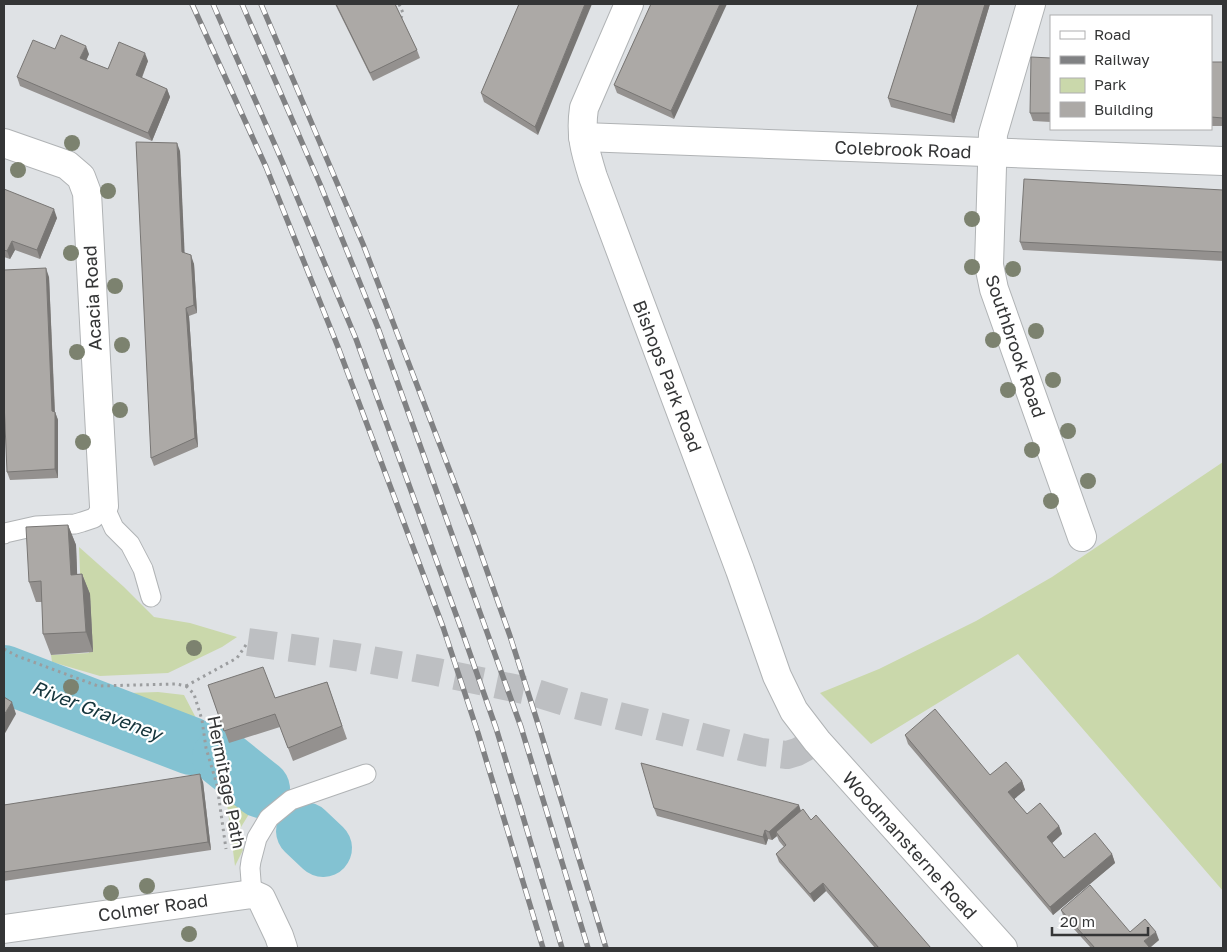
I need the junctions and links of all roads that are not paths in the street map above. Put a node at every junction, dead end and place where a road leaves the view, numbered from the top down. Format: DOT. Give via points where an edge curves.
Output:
graph roads {
  1 [pos="629,4"];
  2 [pos="1031,4"];
  3 [pos="583,137"];
  4 [pos="4,143"];
  5 [pos="992,152"];
  6 [pos="1223,161"];
  7 [pos="104,506"];
  8 [pos="4,534"];
  9 [pos="1082,537"];
  10 [pos="151,597"];
  11 [pos="817,741"];
  12 [pos="366,774"];
  13 [pos="252,894"];
  14 [pos="4,929"];
  15 [pos="281,942"];
  16 [pos="1003,948"];
  1 -- 3 [label="street, Bishops Park Road" via="584,108"];
  2 -- 5 [label="street, Southbrook Road" via="993,134"];
  3 -- 5 [label="street, Colebrook Road"];
  3 -- 11 [label="street, Bishops Park Road" via="593,177 777,676 794,711"];
  4 -- 7 [label="street, Acacia Road" via="67,165 80,177 87,193"];
  5 -- 6 [label="street, Colebrook Road"];
  5 -- 9 [label="street, Southbrook Road" via="989,265 994,289"];
  7 -- 8 [label="lane" via="94,518 75,524 36,526"];
  7 -- 10 [label="lane" via="114,528 130,544 143,569"];
  11 -- 16 [label="street, Woodmansterne Road"];
  12 -- 13 [label="lane" via="291,800 269,818 257,838 250,868"];
  13 -- 14 [label="street, Colmer Road"];
  13 -- 15 [label="street" via="261,898"];
}
